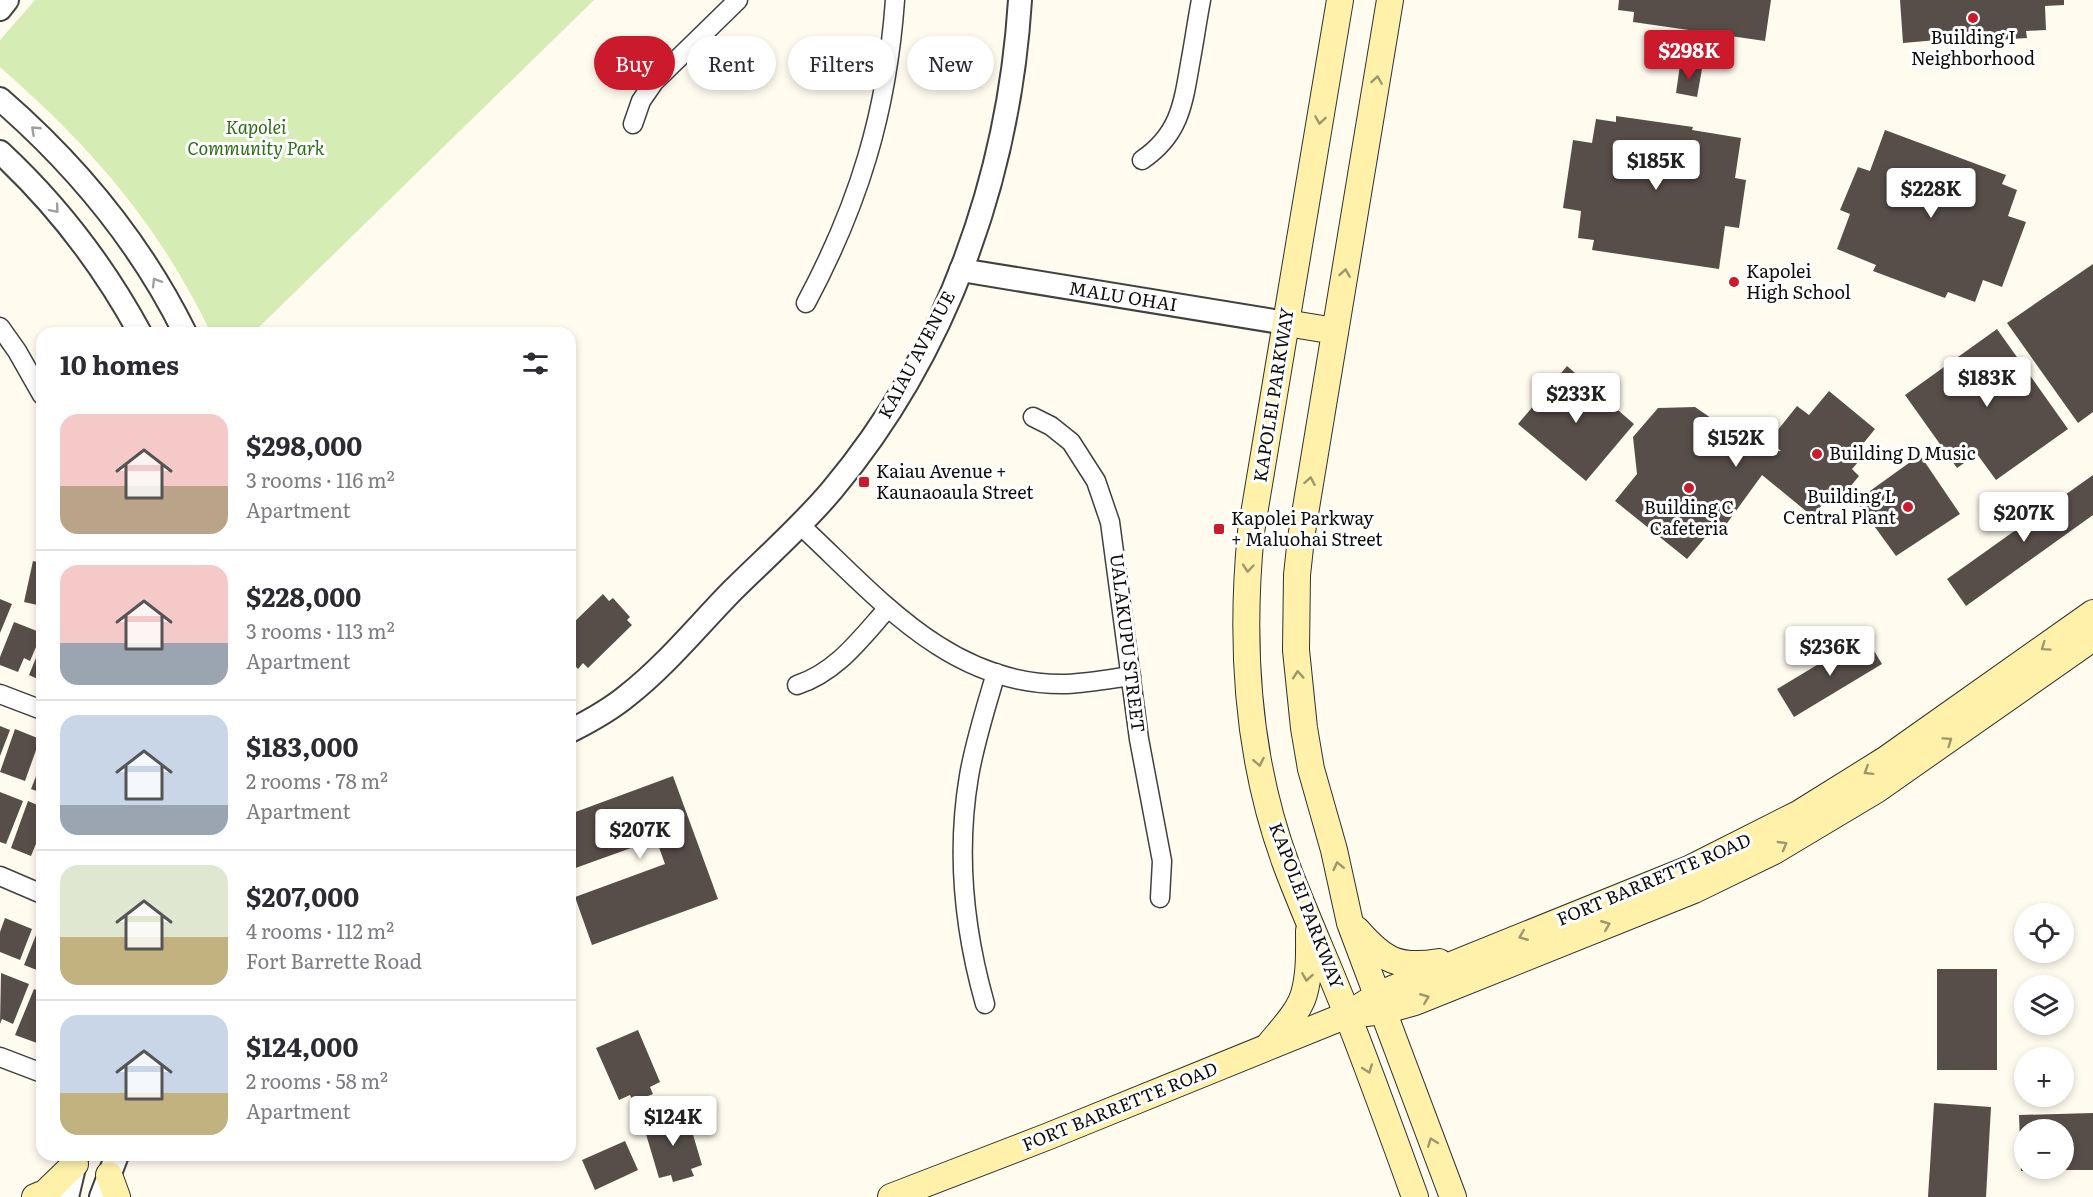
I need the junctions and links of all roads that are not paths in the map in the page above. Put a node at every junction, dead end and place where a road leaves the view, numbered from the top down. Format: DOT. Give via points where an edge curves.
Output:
graph roads {
  1 [pos="8,0"];
  2 [pos="738,0"];
  3 [pos="895,0"];
  4 [pos="1020,0"];
  5 [pos="1201,0"];
  6 [pos="1340,0"];
  7 [pos="1390,0"];
  8 [pos="0,9"];
  9 [pos="0,99"];
  10 [pos="633,124"];
  11 [pos="0,152"];
  12 [pos="1142,160"];
  13 [pos="961,270"];
  14 [pos="806,303"];
  15 [pos="1286,323"];
  16 [pos="0,327"];
  17 [pos="136,327"];
  18 [pos="181,327"];
  19 [pos="1335,331"];
  20 [pos="36,384"];
  21 [pos="1033,417"];
  22 [pos="799,524"];
  23 [pos="888,608"];
  24 [pos="2093,613"];
  25 [pos="2093,638"];
  26 [pos="996,674"];
  27 [pos="1131,676"];
  28 [pos="797,685"];
  29 [pos="0,694"];
  30 [pos="36,708"];
  31 [pos="576,728"];
  32 [pos="0,876"];
  33 [pos="36,891"];
  34 [pos="1160,898"];
  35 [pos="1308,919"];
  36 [pos="1350,923"];
  37 [pos="1489,950"];
  38 [pos="1380,1003"];
  39 [pos="986,1005"];
  40 [pos="1347,1014"];
  41 [pos="1268,1047"];
  42 [pos="0,1057"];
  43 [pos="36,1071"];
  44 [pos="75,1161"];
  45 [pos="76,1161"];
  46 [pos="35,1197"];
  47 [pos="67,1197"];
  48 [pos="891,1197"];
  49 [pos="1415,1197"];
  50 [pos="1453,1197"];
  1 -- 8 [label="street"];
  2 -- 10 [label="street" via="654,82 641,101"];
  3 -- 14 [label="street" via="884,92 870,150 842,231"];
  4 -- 13 [label="street, KAIAU AVENUE" via="1004,129 981,216"];
  5 -- 12 [label="street" via="1182,108 1170,133"];
  6 -- 15 [label="main road, KAPOLEI PARKWAY, one-way"];
  19 -- 7 [label="main road, KAPOLEI PARKWAY, one-way"];
  18 -- 9 [label="street, one-way" via="157,282 106,208 47,142"];
  11 -- 17 [label="street, one-way" via="75,233"];
  13 -- 15 [label="street, MALU OHAI"];
  13 -- 22 [label="street, KAIAU AVENUE" via="929,341 884,419 831,491"];
  15 -- 19 [label="main road"];
  15 -- 35 [label="main road, KAPOLEI PARKWAY, one-way" via="1251,532 1246,652 1262,780 1287,866"];
  16 -- 20 [label="street"];
  36 -- 19 [label="main road, KAPOLEI PARKWAY, one-way" via="1311,769 1296,650 1301,538"];
  21 -- 27 [label="street, UALAKUPU STREET" via="1071,442 1104,501 1114,544"];
  22 -- 23 [label="street"];
  22 -- 31 [label="street, KAIAU AVENUE" via="644,681 609,709"];
  23 -- 26 [label="street" via="935,646"];
  23 -- 28 [label="street" via="836,664 819,677"];
  24 -- 37 [label="main road, FORT BARRETTE ROAD, one-way" via="1885,760 1800,813 1689,869"];
  38 -- 25 [label="main road, FORT BARRETTE ROAD, one-way" via="1414,1002 1694,890 1774,850 1876,790"];
  26 -- 27 [label="street" via="1068,684"];
  26 -- 39 [label="street" via="969,777 963,846 967,921"];
  27 -- 34 [label="street, UALAKUPU STREET" via="1140,749 1162,861"];
  29 -- 30 [label="street"];
  32 -- 33 [label="street"];
  35 -- 40 [label="main road, KAPOLEI PARKWAY"];
  35 -- 41 [label="main road, one-way" via="1309,967 1304,996"];
  36 -- 37 [label="main road" via="1374,949 1400,964 1430,964"];
  36 -- 38 [label="main road, KAPOLEI PARKWAY"];
  37 -- 38 [label="main road, FORT BARRETTE ROAD"];
  38 -- 40 [label="main road, FORT BARRETTE ROAD"];
  50 -- 38 [label="main road, KAPOLEI PARKWAY, one-way"];
  40 -- 41 [label="main road, FORT BARRETTE ROAD"];
  40 -- 49 [label="main road, KAPOLEI PARKWAY, one-way"];
  41 -- 48 [label="main road, FORT BARRETTE ROAD"];
  42 -- 43 [label="street"];
  44 -- 46 [label="main road" via="45,1193"];
  45 -- 47 [label="street"];
}
